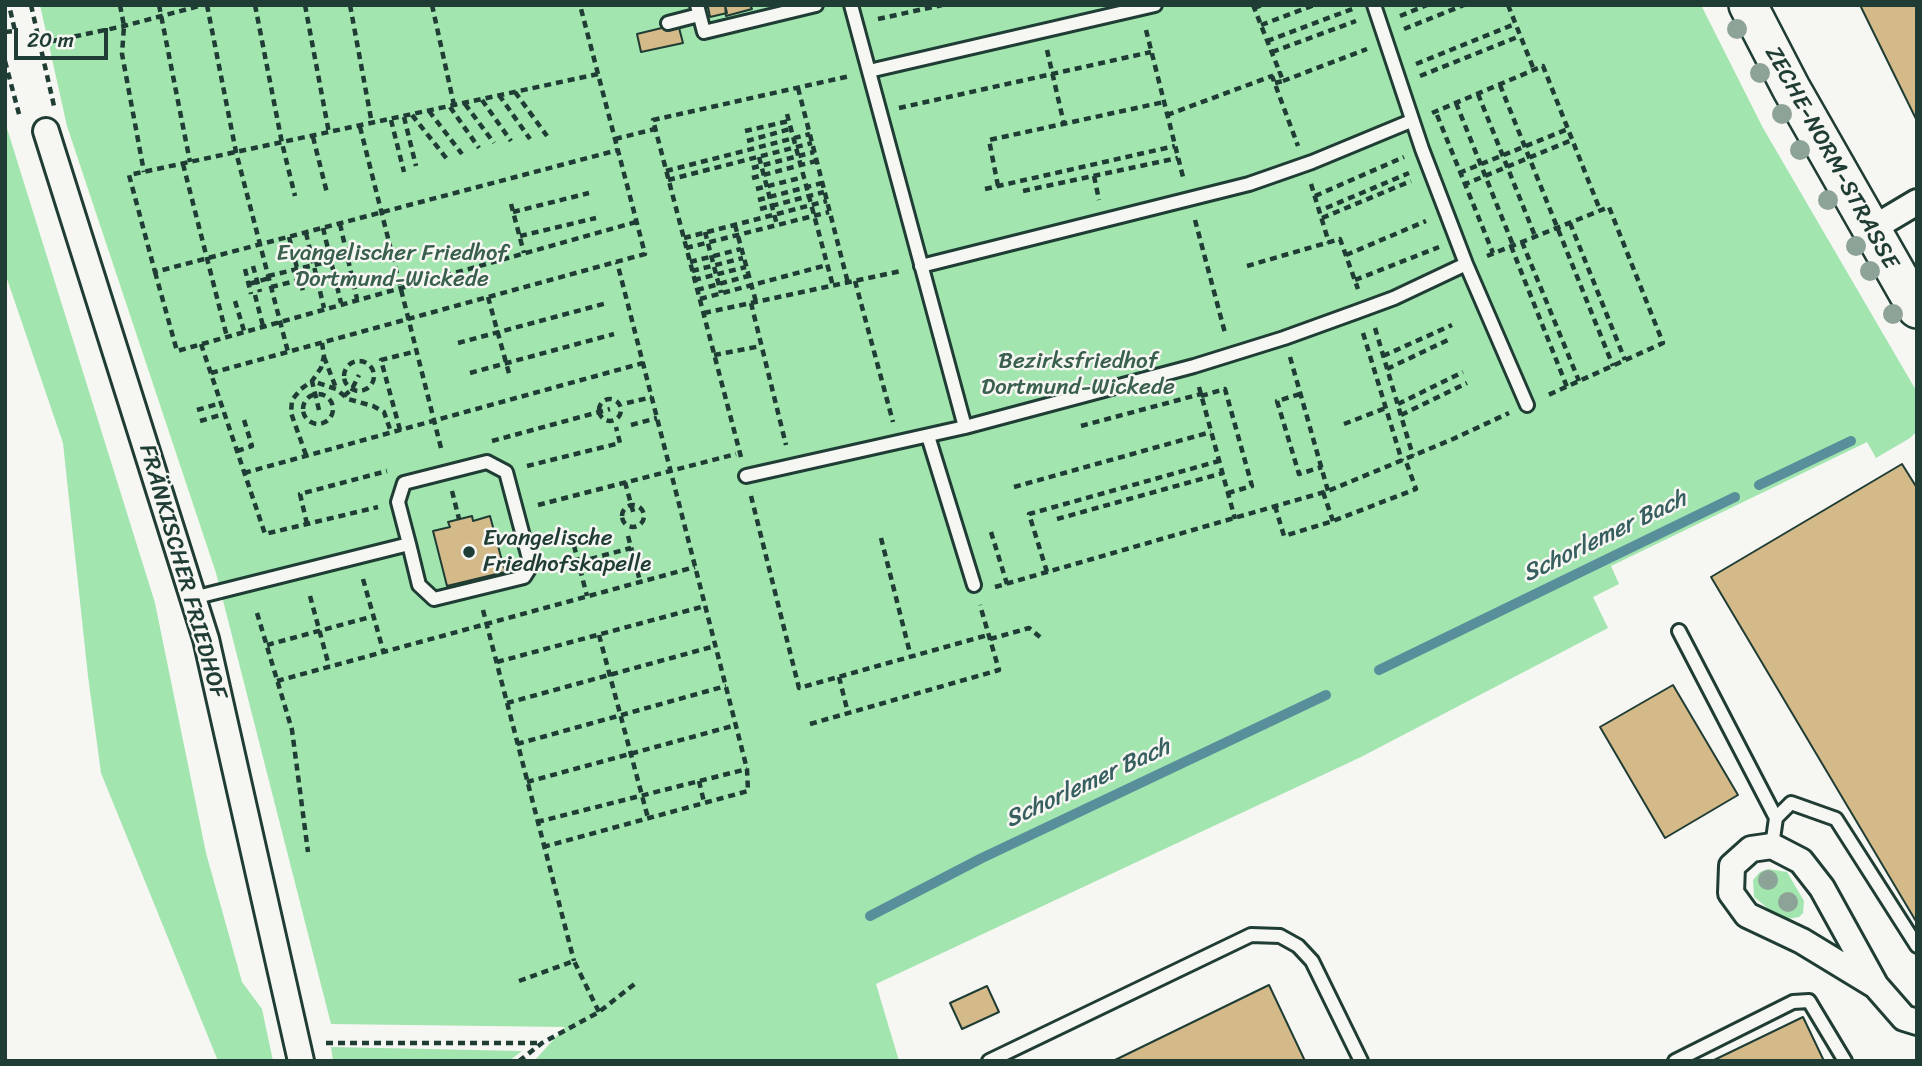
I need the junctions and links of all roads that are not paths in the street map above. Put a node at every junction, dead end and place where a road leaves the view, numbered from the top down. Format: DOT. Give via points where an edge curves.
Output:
graph roads {
  1 [pos="816,5"];
  2 [pos="851,5"];
  3 [pos="1155,5"];
  4 [pos="1748,5"];
  5 [pos="786,9"];
  6 [pos="698,10"];
  7 [pos="668,23"];
  8 [pos="1380,24"];
  9 [pos="869,71"];
  10 [pos="1411,121"];
  11 [pos="46,131"];
  12 [pos="1917,202"];
  13 [pos="1870,230"];
  14 [pos="1466,264"];
  15 [pos="921,266"];
  16 [pos="1917,309"];
  17 [pos="1527,405"];
  18 [pos="965,427"];
  19 [pos="928,436"];
  20 [pos="746,476"];
  21 [pos="409,544"];
  22 [pos="975,588"];
  23 [pos="193,598"];
  24 [pos="1679,631"];
  25 [pos="1776,818"];
  26 [pos="1772,846"];
  27 [pos="1917,946"];
  28 [pos="1876,986"];
  29 [pos="1917,1022"];
  30 [pos="299,1052"];
  31 [pos="989,1061"];
  32 [pos="1361,1061"];
  33 [pos="1675,1061"];
  34 [pos="1846,1061"];
  1 -- 5 [label="lane"];
  2 -- 9 [label="lane"];
  3 -- 9 [label="lane"];
  4 -- 13 [label="main road, ZECHE-NORM-STRASSE"];
  5 -- 6 [label="lane" via="704,32"];
  6 -- 7 [label="lane"];
  8 -- 10 [label="lane"];
  9 -- 15 [label="lane"];
  10 -- 14 [label="lane"];
  10 -- 15 [label="lane" via="1248,184"];
  11 -- 23 [label="street, FRÄNKISCHER FRIEDHOF"];
  12 -- 13 [label="street"];
  13 -- 16 [label="main road, ZECHE-NORM-STRASSE"];
  14 -- 17 [label="lane"];
  14 -- 18 [label="lane" via="1284,338"];
  15 -- 18 [label="lane"];
  18 -- 19 [label="lane"];
  19 -- 20 [label="lane"];
  19 -- 22 [label="lane"];
  21 -- 21 [label="lane" via="398,502 404,483 487,462 506,472 531,566 524,577 434,599 419,585"];
  21 -- 23 [label="lane"];
  23 -- 30 [label="street, FRÄNKISCHER FRIEDHOF"];
  24 -- 25 [label="lane"];
  25 -- 26 [label="lane"];
  25 -- 27 [label="lane" via="1791,803 1836,819"];
  26 -- 28 [label="street" via="1801,861 1822,888"];
  26 -- 28 [label="street" via="1751,849 1732,866 1731,893 1747,915 1802,941"];
  28 -- 29 [label="street" via="1904,1018"];
  31 -- 32 [label="lane" via="1251,935 1280,936 1312,961"];
  33 -- 34 [label="lane" via="1793,1002 1809,1001"];
}
